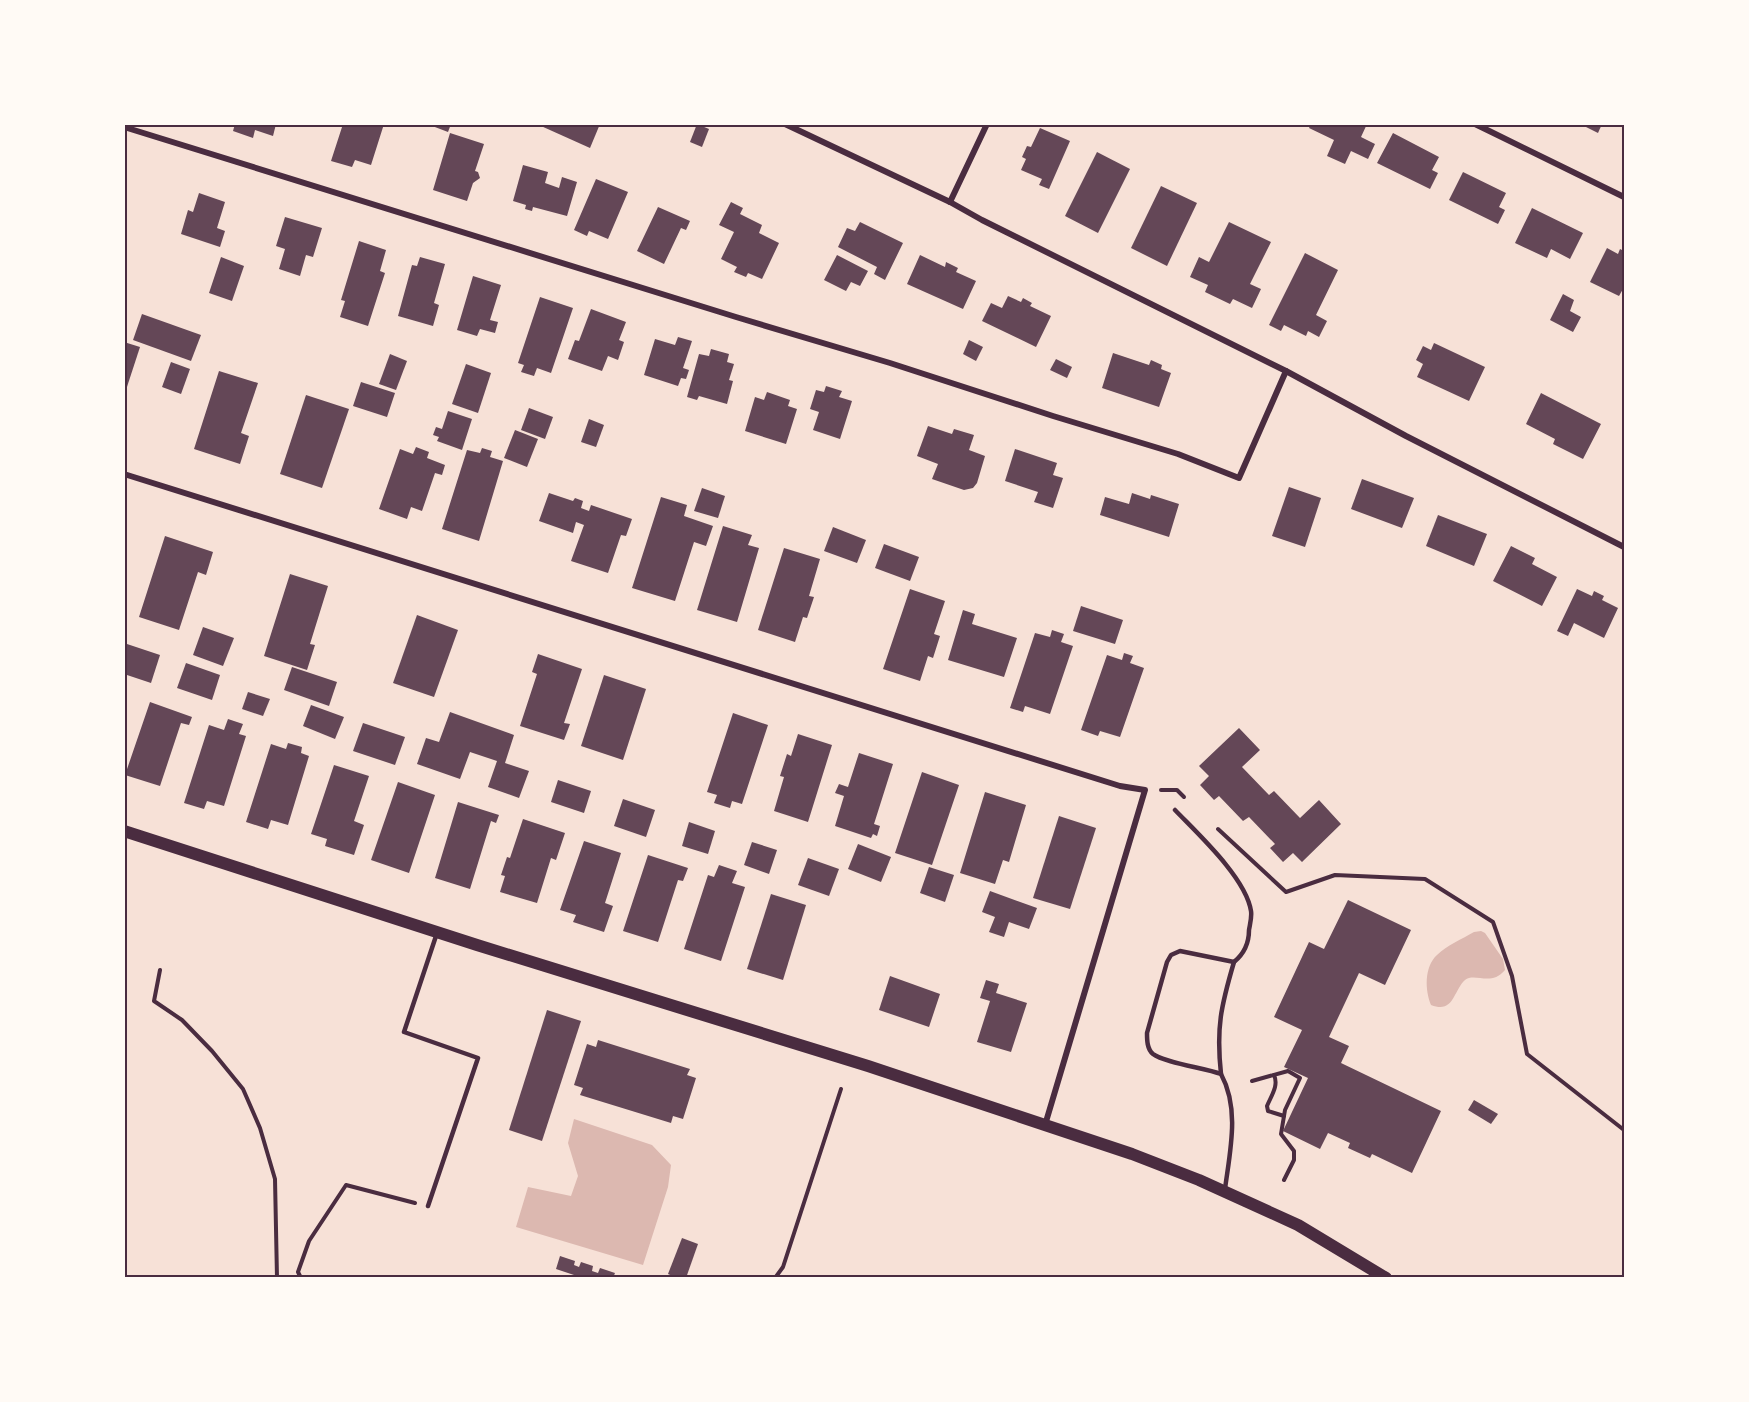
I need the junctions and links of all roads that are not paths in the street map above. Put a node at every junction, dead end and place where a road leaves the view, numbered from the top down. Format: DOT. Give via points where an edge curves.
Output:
graph roads {
  1 [pos="785,124"];
  2 [pos="987,124"];
  3 [pos="1475,124"];
  4 [pos="124,127"];
  5 [pos="1624,197"];
  6 [pos="950,202"];
  7 [pos="1287,371"];
  8 [pos="124,474"];
  9 [pos="1624,547"];
  10 [pos="1175,810"];
  11 [pos="124,831"];
  12 [pos="437,932"];
  13 [pos="1234,962"];
  14 [pos="1221,1074"];
  15 [pos="1045,1125"];
  16 [pos="1224,1192"];
  17 [pos="428,1206"];
  18 [pos="1386,1278"];
  1 -- 6 [label="street"];
  2 -- 6 [label="street"];
  3 -- 5 [label="street"];
  4 -- 7 [label="street" via="890,363 1178,454 1239,478"];
  6 -- 7 [label="street"];
  7 -- 9 [label="street"];
  8 -- 15 [label="street" via="1120,786 1145,790"];
  10 -- 13 [label="lane" via="1241,886 1251,911 1249,943"];
  11 -- 12 [label="main road"];
  12 -- 15 [label="main road"];
  12 -- 17 [label="lane" via="404,1032 477,1058"];
  13 -- 14 [label="lane" via="1220,1012"];
  13 -- 14 [label="lane" via="1180,951 1171,955 1147,1033 1152,1054"];
  14 -- 16 [label="lane" via="1228,1087 1233,1125"];
  15 -- 16 [label="main road" via="1132,1154"];
  16 -- 18 [label="main road" via="1298,1225"];
}
